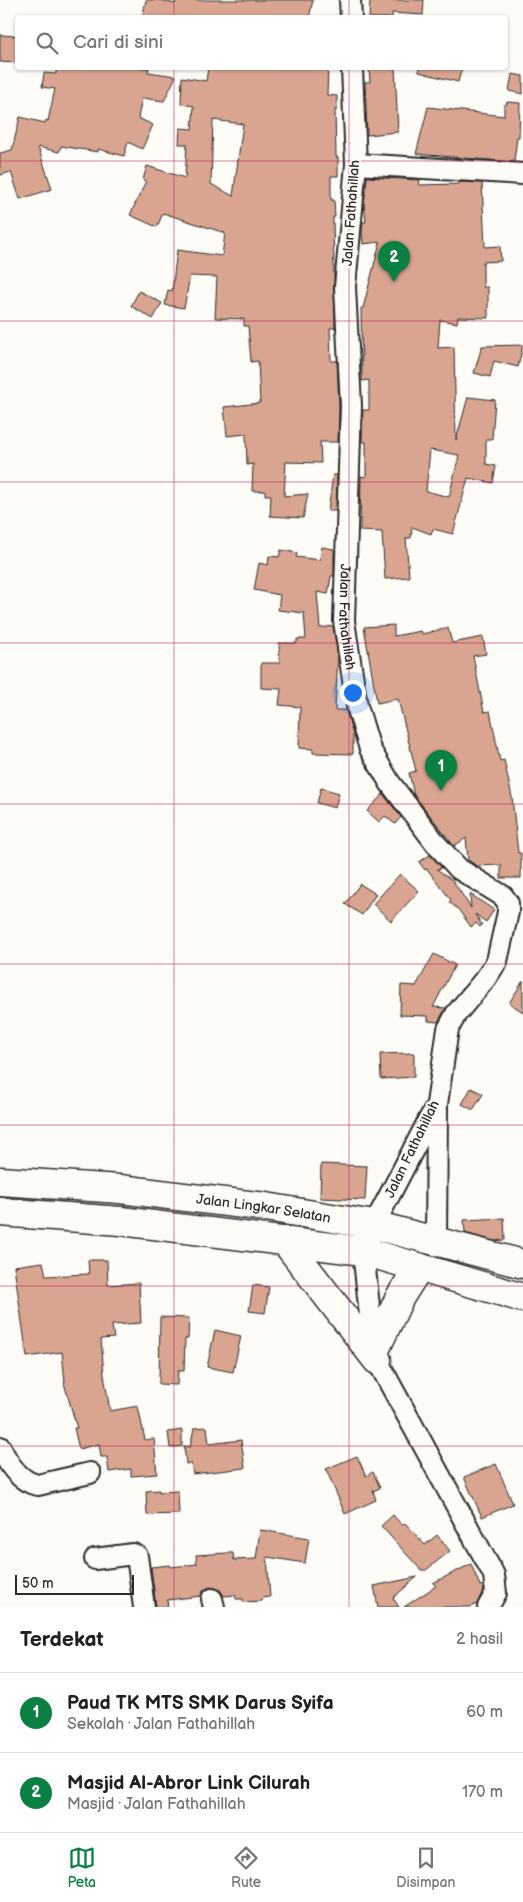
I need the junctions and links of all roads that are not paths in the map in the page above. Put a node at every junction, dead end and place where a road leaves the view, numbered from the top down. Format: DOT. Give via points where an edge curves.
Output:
graph roads {
  1 [pos="350,0"];
  2 [pos="351,15"];
  3 [pos="352,70"];
  4 [pos="356,164"];
  5 [pos="523,174"];
  6 [pos="437,1104"];
  7 [pos="0,1182"];
  8 [pos="0,1216"];
  9 [pos="374,1225"];
  10 [pos="436,1240"];
  11 [pos="285,1241"];
  12 [pos="363,1251"];
  13 [pos="523,1264"];
  14 [pos="419,1268"];
  15 [pos="523,1298"];
  16 [pos="375,1356"];
  17 [pos="0,1447"];
  18 [pos="90,1473"];
  19 [pos="95,1559"];
  20 [pos="144,1607"];
  21 [pos="488,1607"];
  1 -- 2 [label="street"];
  3 -- 4 [label="street, Jalan Fathahillah"];
  4 -- 5 [label="street"];
  4 -- 6 [label="street, Jalan Fathahillah" via="345,288 351,406 344,621 357,706 370,749 390,783 437,845 459,869 503,896 508,903 497,960 456,1014 448,1030"];
  6 -- 9 [label="street, Jalan Fathahillah"];
  6 -- 10 [label="street"];
  7 -- 9 [label="highway, Jalan Lingkar Selatan" via="130,1190"];
  8 -- 11 [label="highway" via="121,1221"];
  9 -- 10 [label="highway, Jalan Lingkar Selatan"];
  9 -- 12 [label="street, Jalan Fathahillah"];
  10 -- 13 [label="highway, Jalan Lingkar Selatan"];
  11 -- 12 [label="highway"];
  11 -- 16 [label="highway"];
  12 -- 14 [label="highway"];
  12 -- 16 [label="street"];
  14 -- 15 [label="highway"];
  14 -- 16 [label="highway" via="400,1297"];
  16 -- 21 [label="street" via="494,1575 496,1593"];
  17 -- 18 [label="street" via="8,1462 30,1484"];
  19 -- 20 [label="street" via="137,1556"];
}
